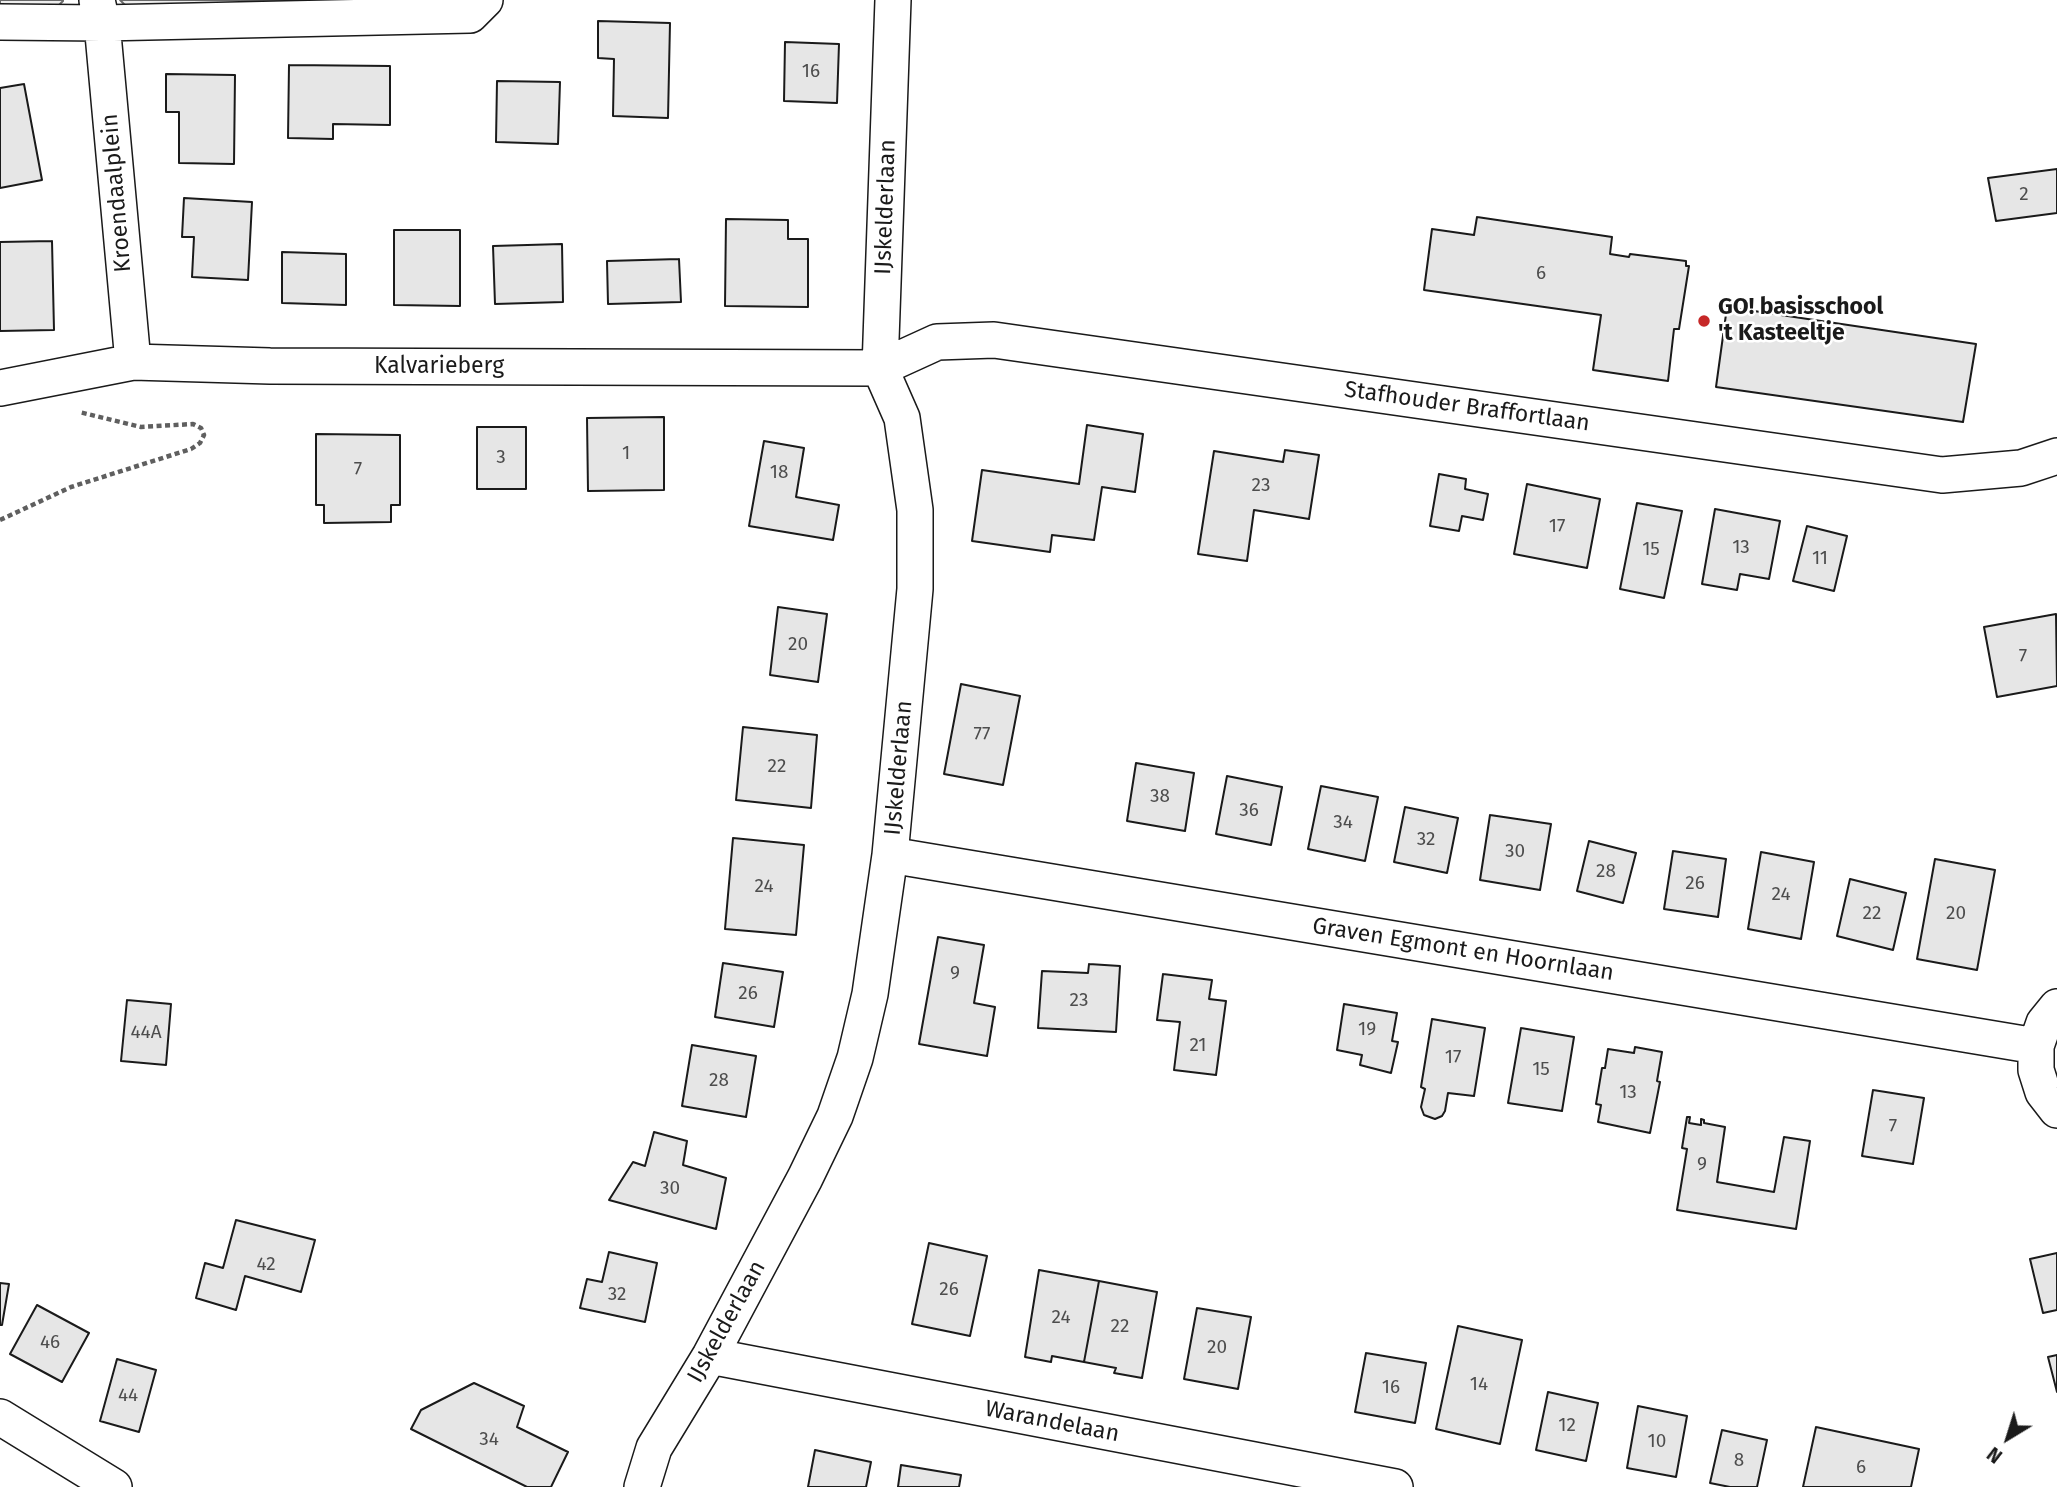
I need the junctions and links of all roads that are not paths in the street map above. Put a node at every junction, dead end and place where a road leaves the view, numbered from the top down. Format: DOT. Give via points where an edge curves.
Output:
graph roads {
  1 [pos="485,0"];
  2 [pos="892,0"];
  3 [pos="99,11"];
  4 [pos="0,22"];
  5 [pos="133,362"];
  6 [pos="880,368"];
  7 [pos="0,388"];
  8 [pos="2057,456"];
  9 [pos="890,855"];
  10 [pos="2057,1007"];
  11 [pos="2036,1046"];
  12 [pos="2057,1110"];
  13 [pos="710,1356"];
  14 [pos="0,1417"];
  15 [pos="114,1487"];
  16 [pos="642,1487"];
  17 [pos="1395,1487"];
  1 -- 3 [label="street" via="470,15"];
  2 -- 6 [label="street, IJskelderlaan"];
  3 -- 4 [label="street"];
  3 -- 5 [label="street, Kroendaalplein"];
  5 -- 6 [label="street, Kalvarieberg"];
  5 -- 7 [label="street, Kalvarieberg"];
  6 -- 8 [label="street, Stafhouder Braffortlaan" via="937,342 994,340 1942,475 2021,468"];
  6 -- 9 [label="street, IJskelderlaan" via="902,418 915,510 915,589"];
  9 -- 11 [label="street, Graven Egmont en Hoornlaan"];
  9 -- 13 [label="street, IJskelderlaan" via="870,994 835,1116"];
  10 -- 11 [label="street" via="2044,1023"];
  11 -- 12 [label="street" via="2036,1070 2043,1092"];
  13 -- 16 [label="street, IJskelderlaan" via="654,1448"];
  13 -- 17 [label="street, Warandelaan"];
  14 -- 15 [label="street"];
}
